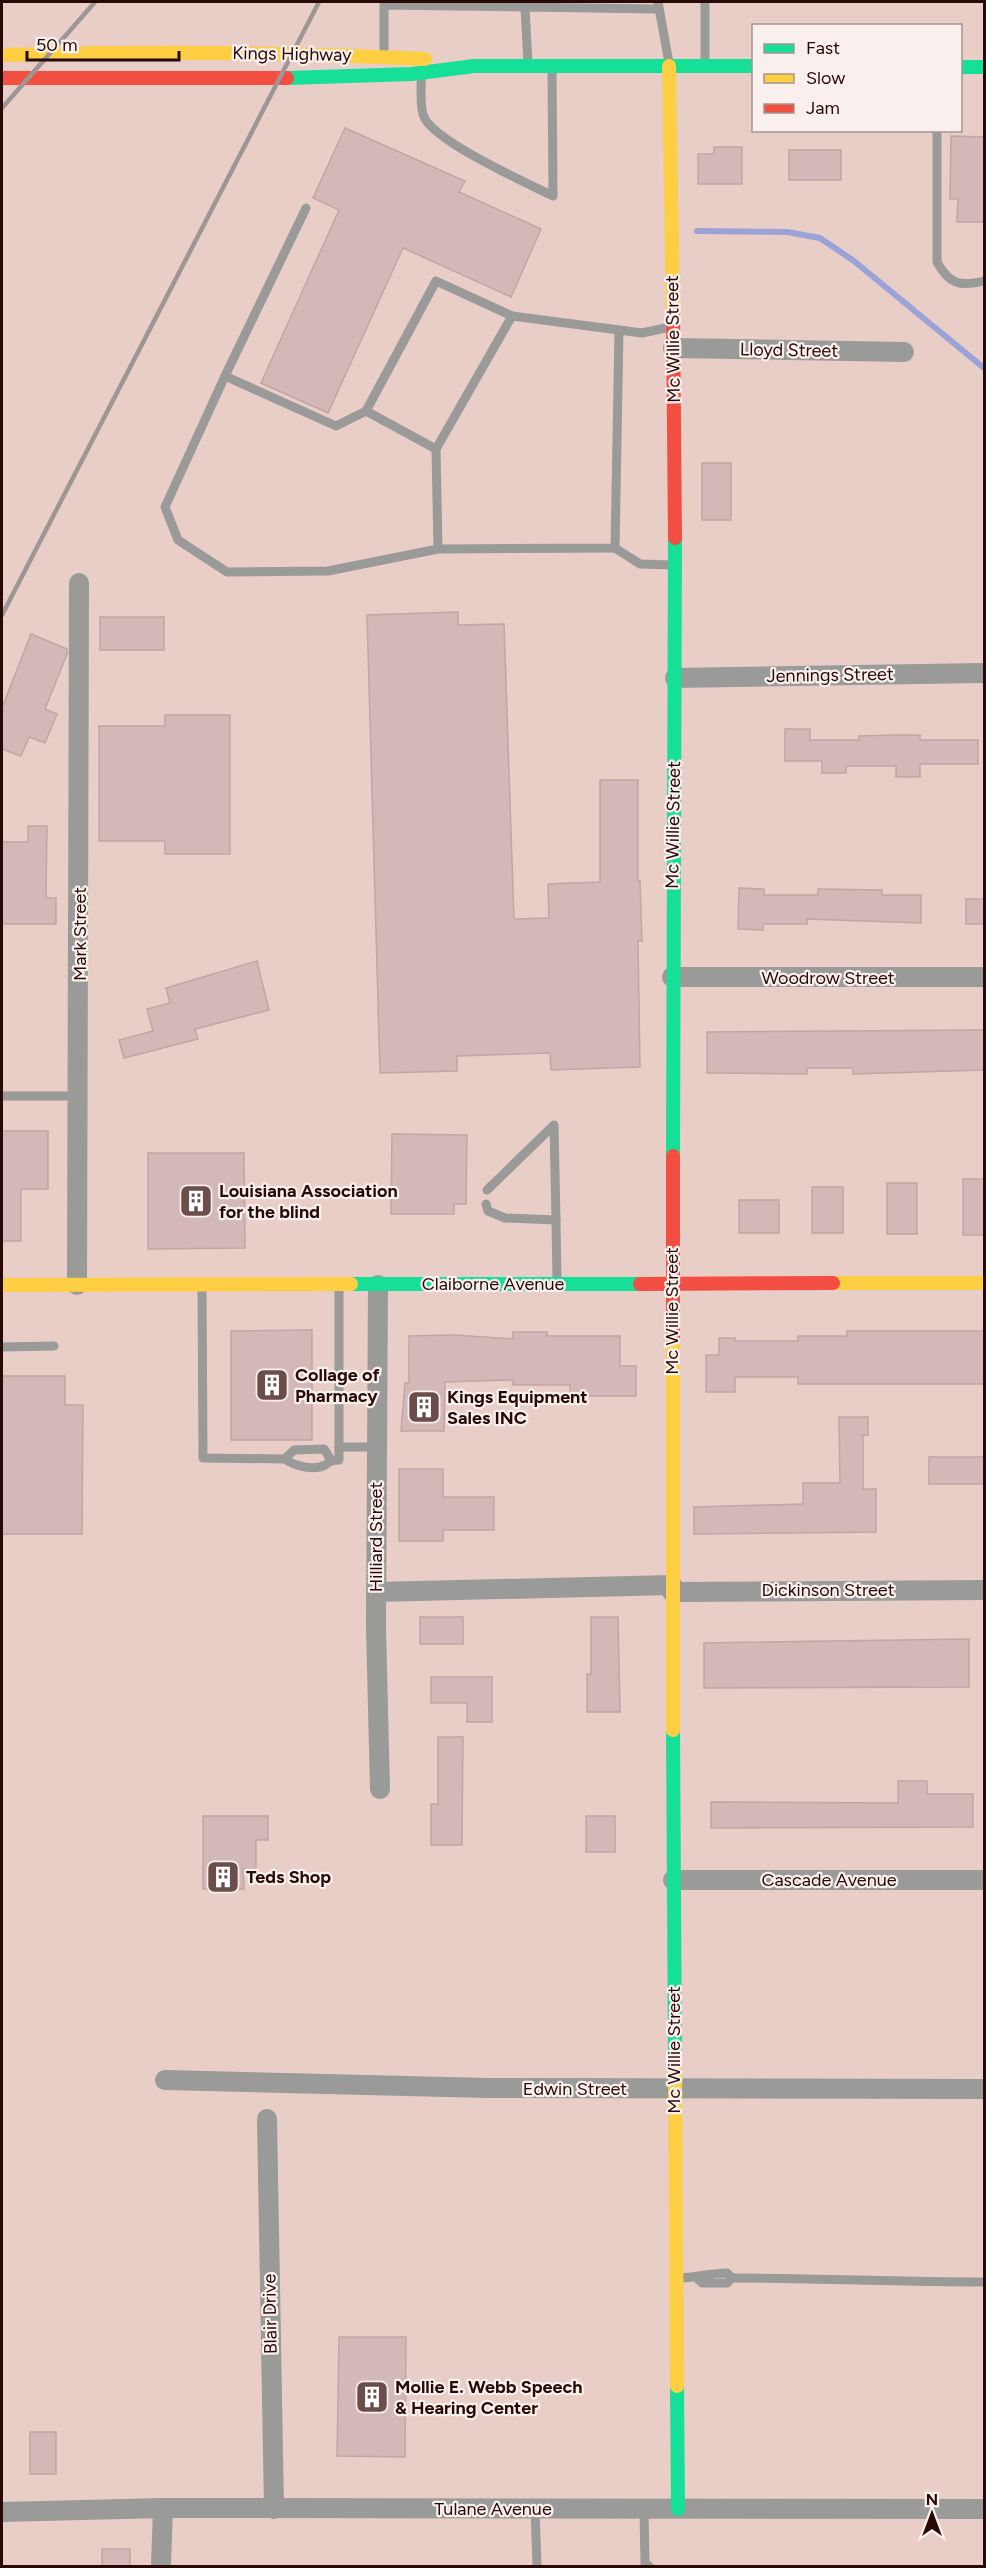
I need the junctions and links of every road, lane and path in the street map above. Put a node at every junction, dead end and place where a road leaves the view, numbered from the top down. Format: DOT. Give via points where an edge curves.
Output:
graph roads {
  1 [pos="705,2"];
  2 [pos="384,3"];
  3 [pos="658,5"];
  4 [pos="525,8"];
  5 [pos="2,55"];
  6 [pos="384,56"];
  7 [pos="421,66"];
  8 [pos="528,66"];
  9 [pos="552,66"];
  10 [pos="669,66"];
  11 [pos="705,66"];
  12 [pos="752,66"];
  13 [pos="962,67"];
  14 [pos="984,67"];
  15 [pos="2,78"];
  16 [pos="937,132"];
  17 [pos="306,208"];
  18 [pos="984,281"];
  19 [pos="512,316"];
  20 [pos="673,327"];
  21 [pos="619,330"];
  22 [pos="673,348"];
  23 [pos="904,352"];
  24 [pos="225,376"];
  25 [pos="366,411"];
  26 [pos="436,449"];
  27 [pos="615,548"];
  28 [pos="438,549"];
  29 [pos="673,566"];
  30 [pos="79,583"];
  31 [pos="984,673"];
  32 [pos="675,678"];
  33 [pos="672,977"];
  34 [pos="984,977"];
  35 [pos="2,1096"];
  36 [pos="80,1096"];
  37 [pos="487,1190"];
  38 [pos="486,1204"];
  39 [pos="556,1220"];
  40 [pos="984,1283"];
  41 [pos="557,1284"];
  42 [pos="672,1284"];
  43 [pos="2,1285"];
  44 [pos="78,1285"];
  45 [pos="202,1285"];
  46 [pos="339,1285"];
  47 [pos="378,1285"];
  48 [pos="54,1346"];
  49 [pos="2,1347"];
  50 [pos="339,1447"];
  51 [pos="377,1447"];
  52 [pos="285,1459"];
  53 [pos="331,1460"];
  54 [pos="672,1588"];
  55 [pos="984,1590"];
  56 [pos="376,1592"];
  57 [pos="380,1789"];
  58 [pos="673,1880"];
  59 [pos="984,1880"];
  60 [pos="165,2080"];
  61 [pos="674,2089"];
  62 [pos="984,2089"];
  63 [pos="267,2119"];
  64 [pos="676,2278"];
  65 [pos="984,2282"];
  66 [pos="163,2508"];
  67 [pos="274,2509"];
  68 [pos="536,2509"];
  69 [pos="644,2509"];
  70 [pos="678,2509"];
  71 [pos="984,2509"];
  72 [pos="2,2512"];
  73 [pos="161,2566"];
  74 [pos="537,2566"];
  75 [pos="646,2566"];
  1 -- 11 [label="lane"];
  2 -- 4 [label="lane"];
  2 -- 6 [label="lane"];
  3 -- 4 [label="lane"];
  3 -- 10 [label="lane"];
  4 -- 8 [label="lane"];
  5 -- 6 [label="street, Kings Highway" via="110,52"];
  6 -- 7 [label="street, Kings Highway"];
  7 -- 8 [label="street, Kings Highway"];
  7 -- 9 [label="lane" via="422,110 424,119 435,130 484,161 553,196"];
  7 -- 15 [label="street, Kings Highway" via="330,78"];
  8 -- 9 [label="street, Kings Highway"];
  9 -- 10 [label="street, Kings Highway"];
  10 -- 11 [label="street, Kings Highway"];
  10 -- 20 [label="street, Mc Willie Street"];
  11 -- 12 [label="street, Kings Highway"];
  13 -- 14 [label="street"];
  16 -- 18 [label="lane" via="937,262 946,278 961,284"];
  17 -- 24 [label="lane"];
  19 -- 21 [label="lane"];
  19 -- 25 [label="lane" via="436,281"];
  19 -- 26 [label="lane"];
  20 -- 21 [label="lane" via="642,333"];
  20 -- 22 [label="street, Mc Willie Street"];
  21 -- 27 [label="lane"];
  22 -- 23 [label="street, Lloyd Street"];
  22 -- 29 [label="street, Mc Willie Street"];
  24 -- 25 [label="lane" via="336,426"];
  24 -- 28 [label="lane" via="165,507 178,540 227,572 328,571"];
  25 -- 26 [label="lane"];
  26 -- 28 [label="lane"];
  27 -- 28 [label="lane"];
  27 -- 29 [label="lane" via="640,564"];
  29 -- 32 [label="street, Mc Willie Street"];
  30 -- 36 [label="street, Mark Street"];
  31 -- 32 [label="street, Jennings Street"];
  32 -- 33 [label="street, Mc Willie Street"];
  33 -- 34 [label="street, Woodrow Street"];
  33 -- 42 [label="street, Mc Willie Street"];
  35 -- 36 [label="lane"];
  36 -- 44 [label="street, Mark Street"];
  37 -- 39 [label="lane" via="555,1125"];
  38 -- 39 [label="lane" via="488,1211 505,1218"];
  39 -- 41 [label="lane"];
  40 -- 42 [label="street, Claiborne Avenue"];
  41 -- 42 [label="street, Claiborne Avenue"];
  41 -- 47 [label="street, Claiborne Avenue"];
  42 -- 54 [label="street, Mc Willie Street"];
  43 -- 44 [label="street, Claiborne Avenue"];
  44 -- 45 [label="street, Claiborne Avenue"];
  45 -- 46 [label="street, Claiborne Avenue"];
  45 -- 52 [label="lane" via="203,1458"];
  46 -- 47 [label="street, Claiborne Avenue"];
  46 -- 50 [label="lane"];
  47 -- 51 [label="street, Hilliard Street"];
  48 -- 49 [label="lane"];
  50 -- 51 [label="lane"];
  50 -- 53 [label="lane" via="339,1460"];
  51 -- 56 [label="street, Hilliard Street"];
  52 -- 53 [label="lane" via="294,1466 323,1466"];
  52 -- 53 [label="lane" via="294,1450 324,1449"];
  54 -- 55 [label="street, Dickinson Street"];
  54 -- 56 [label="street, Dickinson Street"];
  54 -- 58 [label="street, Mc Willie Street"];
  56 -- 57 [label="street, Hilliard Street"];
  58 -- 59 [label="street, Cascade Avenue"];
  58 -- 61 [label="street, Mc Willie Street"];
  60 -- 61 [label="street, Edwin Street"];
  61 -- 62 [label="street, Edwin Street"];
  61 -- 64 [label="street, Mc Willie Street"];
  63 -- 67 [label="street, Blair Drive"];
  64 -- 65 [label="lane" via="697,2278 702,2283 727,2283 732,2278"];
  64 -- 70 [label="street, Mc Willie Street"];
  66 -- 67 [label="street, Tulane Avenue"];
  66 -- 72 [label="street, Tulane Avenue"];
  66 -- 73 [label="street"];
  67 -- 68 [label="street, Tulane Avenue"];
  68 -- 69 [label="street, Tulane Avenue"];
  68 -- 74 [label="lane"];
  69 -- 70 [label="street, Tulane Avenue"];
  69 -- 75 [label="lane"];
  70 -- 71 [label="street, Tulane Avenue"];
}
